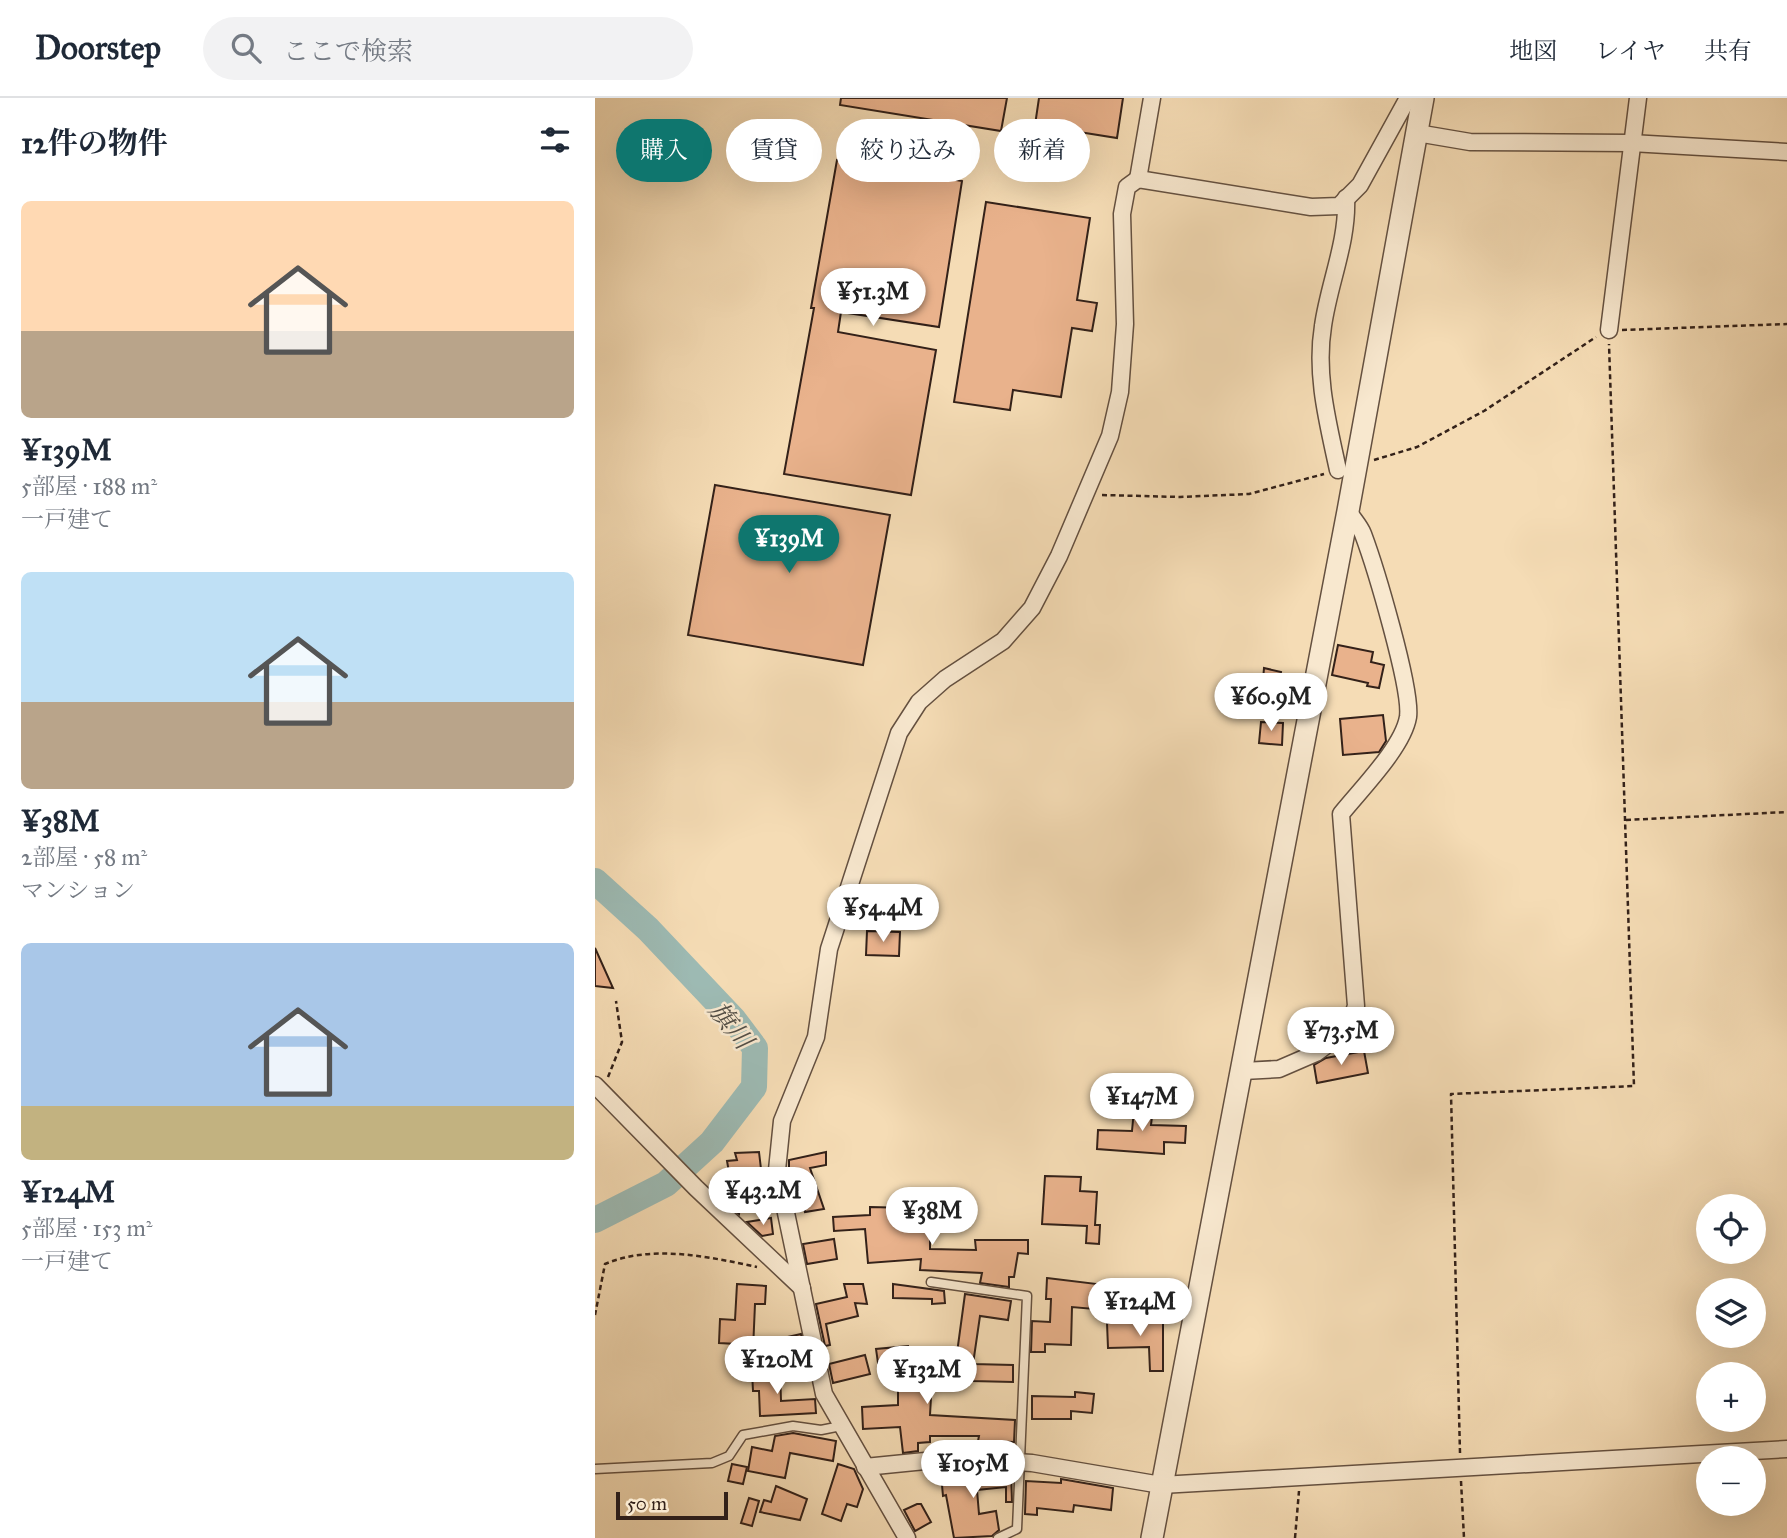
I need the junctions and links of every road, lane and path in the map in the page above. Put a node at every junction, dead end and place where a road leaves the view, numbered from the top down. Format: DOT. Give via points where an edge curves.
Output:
graph roads {
  1 [pos="1152,98"];
  2 [pos="1408,98"];
  3 [pos="1423,98"];
  4 [pos="1638,98"];
  5 [pos="1416,133"];
  6 [pos="1631,144"];
  7 [pos="1787,152"];
  8 [pos="1138,179"];
  9 [pos="1346,198"];
  10 [pos="1787,324"];
  11 [pos="1609,330"];
  12 [pos="1347,468"];
  13 [pos="1085,494"];
  14 [pos="1348,512"];
  15 [pos="1787,813"];
  16 [pos="1626,820"];
  17 [pos="616,1001"];
  18 [pos="1243,1071"];
  19 [pos="599,1089"];
  20 [pos="786,1273"];
  21 [pos="931,1282"];
  22 [pos="802,1288"];
  23 [pos="595,1315"];
  24 [pos="841,1426"];
  25 [pos="1787,1449"];
  26 [pos="1021,1462"];
  27 [pos="865,1467"];
  28 [pos="1460,1467"];
  29 [pos="595,1469"];
  30 [pos="1300,1477"];
  31 [pos="1161,1485"];
  32 [pos="907,1538"];
  33 [pos="998,1538"];
  34 [pos="1152,1538"];
  35 [pos="1295,1538"];
  36 [pos="1464,1538"];
  1 -- 8 [label="street"];
  2 -- 9 [label="street" via="1360,185"];
  3 -- 5 [label="street"];
  4 -- 6 [label="street"];
  5 -- 6 [label="street" via="1469,142"];
  5 -- 12 [label="street"];
  6 -- 7 [label="street"];
  6 -- 11 [label="street"];
  8 -- 9 [label="street" via="1311,207 1339,206"];
  8 -- 13 [label="street" via="1127,187 1122,214 1125,324 1120,392 1110,436"];
  9 -- 12 [label="street" via="1345,228 1319,365 1325,412"];
  10 -- 11 [label="path"];
  11 -- 12 [label="path" via="1473,417 1417,447"];
  11 -- 16 [label="path"];
  12 -- 13 [label="path" via="1249,494"];
  12 -- 14 [label="street"];
  13 -- 22 [label="street" via="1032,608 1003,641 919,702 899,733 829,949 817,1037 782,1121 776,1170"];
  14 -- 18 [label="street"];
  14 -- 18 [label="street" via="1362,531 1368,551 1406,690 1408,716 1400,738 1341,814 1356,1006 1348,1029 1316,1053 1279,1069"];
  15 -- 16 [label="path"];
  16 -- 28 [label="path" via="1634,1086 1451,1094"];
  17 -- 19 [label="path" via="622,1042"];
  18 -- 31 [label="street"];
  19 -- 20 [label="street"];
  20 -- 22 [label="street"];
  20 -- 23 [label="path" via="697,1255 622,1257 605,1264"];
  21 -- 26 [label="lane" via="1027,1296"];
  22 -- 24 [label="street" via="824,1394"];
  24 -- 27 [label="street"];
  24 -- 29 [label="lane" via="821,1430 793,1426 743,1435 729,1456 712,1463"];
  25 -- 28 [label="street"];
  26 -- 27 [label="street" via="955,1458"];
  26 -- 31 [label="street"];
  26 -- 33 [label="lane" via="1017,1529"];
  27 -- 32 [label="street"];
  28 -- 30 [label="street"];
  28 -- 36 [label="path"];
  30 -- 31 [label="street"];
  30 -- 35 [label="path"];
  31 -- 34 [label="street"];
}
